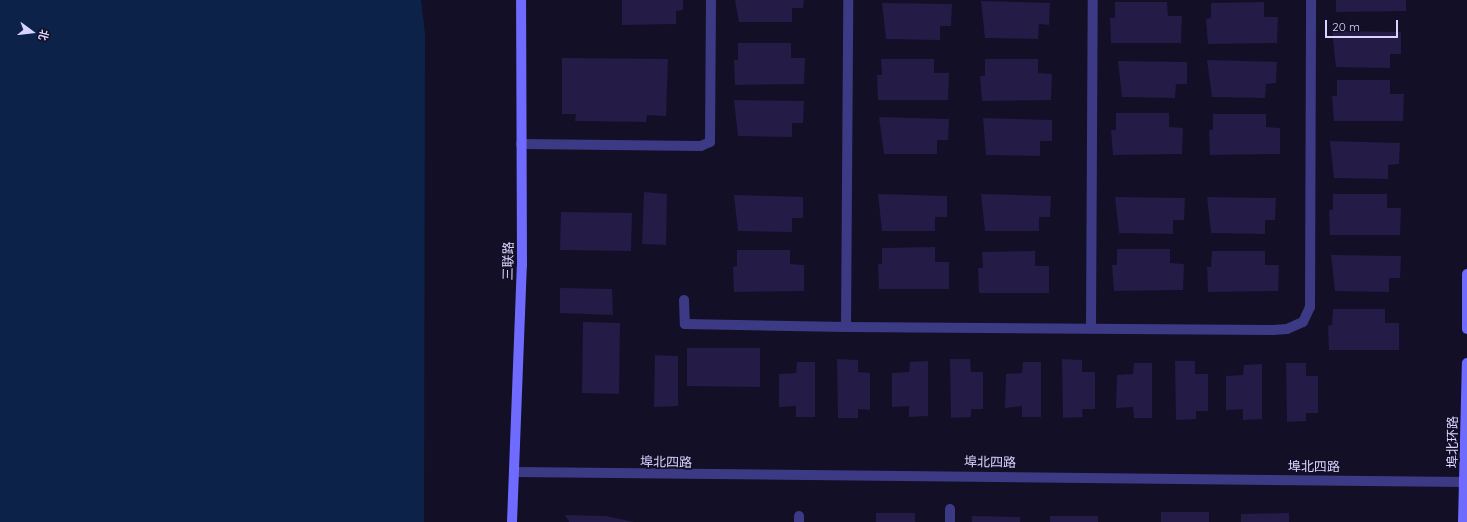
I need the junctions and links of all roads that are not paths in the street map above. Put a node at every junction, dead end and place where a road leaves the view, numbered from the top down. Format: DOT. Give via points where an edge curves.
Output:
graph roads {
  1 [pos="521,0"];
  2 [pos="711,0"];
  3 [pos="848,0"];
  4 [pos="1093,0"];
  5 [pos="1311,0"];
  6 [pos="521,144"];
  7 [pos="1467,274"];
  8 [pos="684,300"];
  9 [pos="846,327"];
  10 [pos="1091,328"];
  11 [pos="1467,329"];
  12 [pos="1467,363"];
  13 [pos="515,472"];
  14 [pos="1465,482"];
  15 [pos="950,509"];
  16 [pos="512,522"];
  17 [pos="950,522"];
  18 [pos="1464,522"];
  1 -- 6 [label="main road, 三联路"];
  2 -- 6 [label="street" via="710,142 701,146"];
  3 -- 9 [label="street"];
  4 -- 10 [label="street"];
  5 -- 10 [label="street" via="1310,307 1303,322 1287,329 1273,330"];
  6 -- 13 [label="main road, 三联路"];
  7 -- 11 [label="main road"];
  8 -- 9 [label="street" via="685,324"];
  9 -- 10 [label="street"];
  12 -- 14 [label="main road, 埠北环路"];
  13 -- 14 [label="street, 埠北四路"];
  13 -- 16 [label="main road, 三联路"];
  14 -- 18 [label="main road, 埠北环路"];
  15 -- 17 [label="street"];
}
